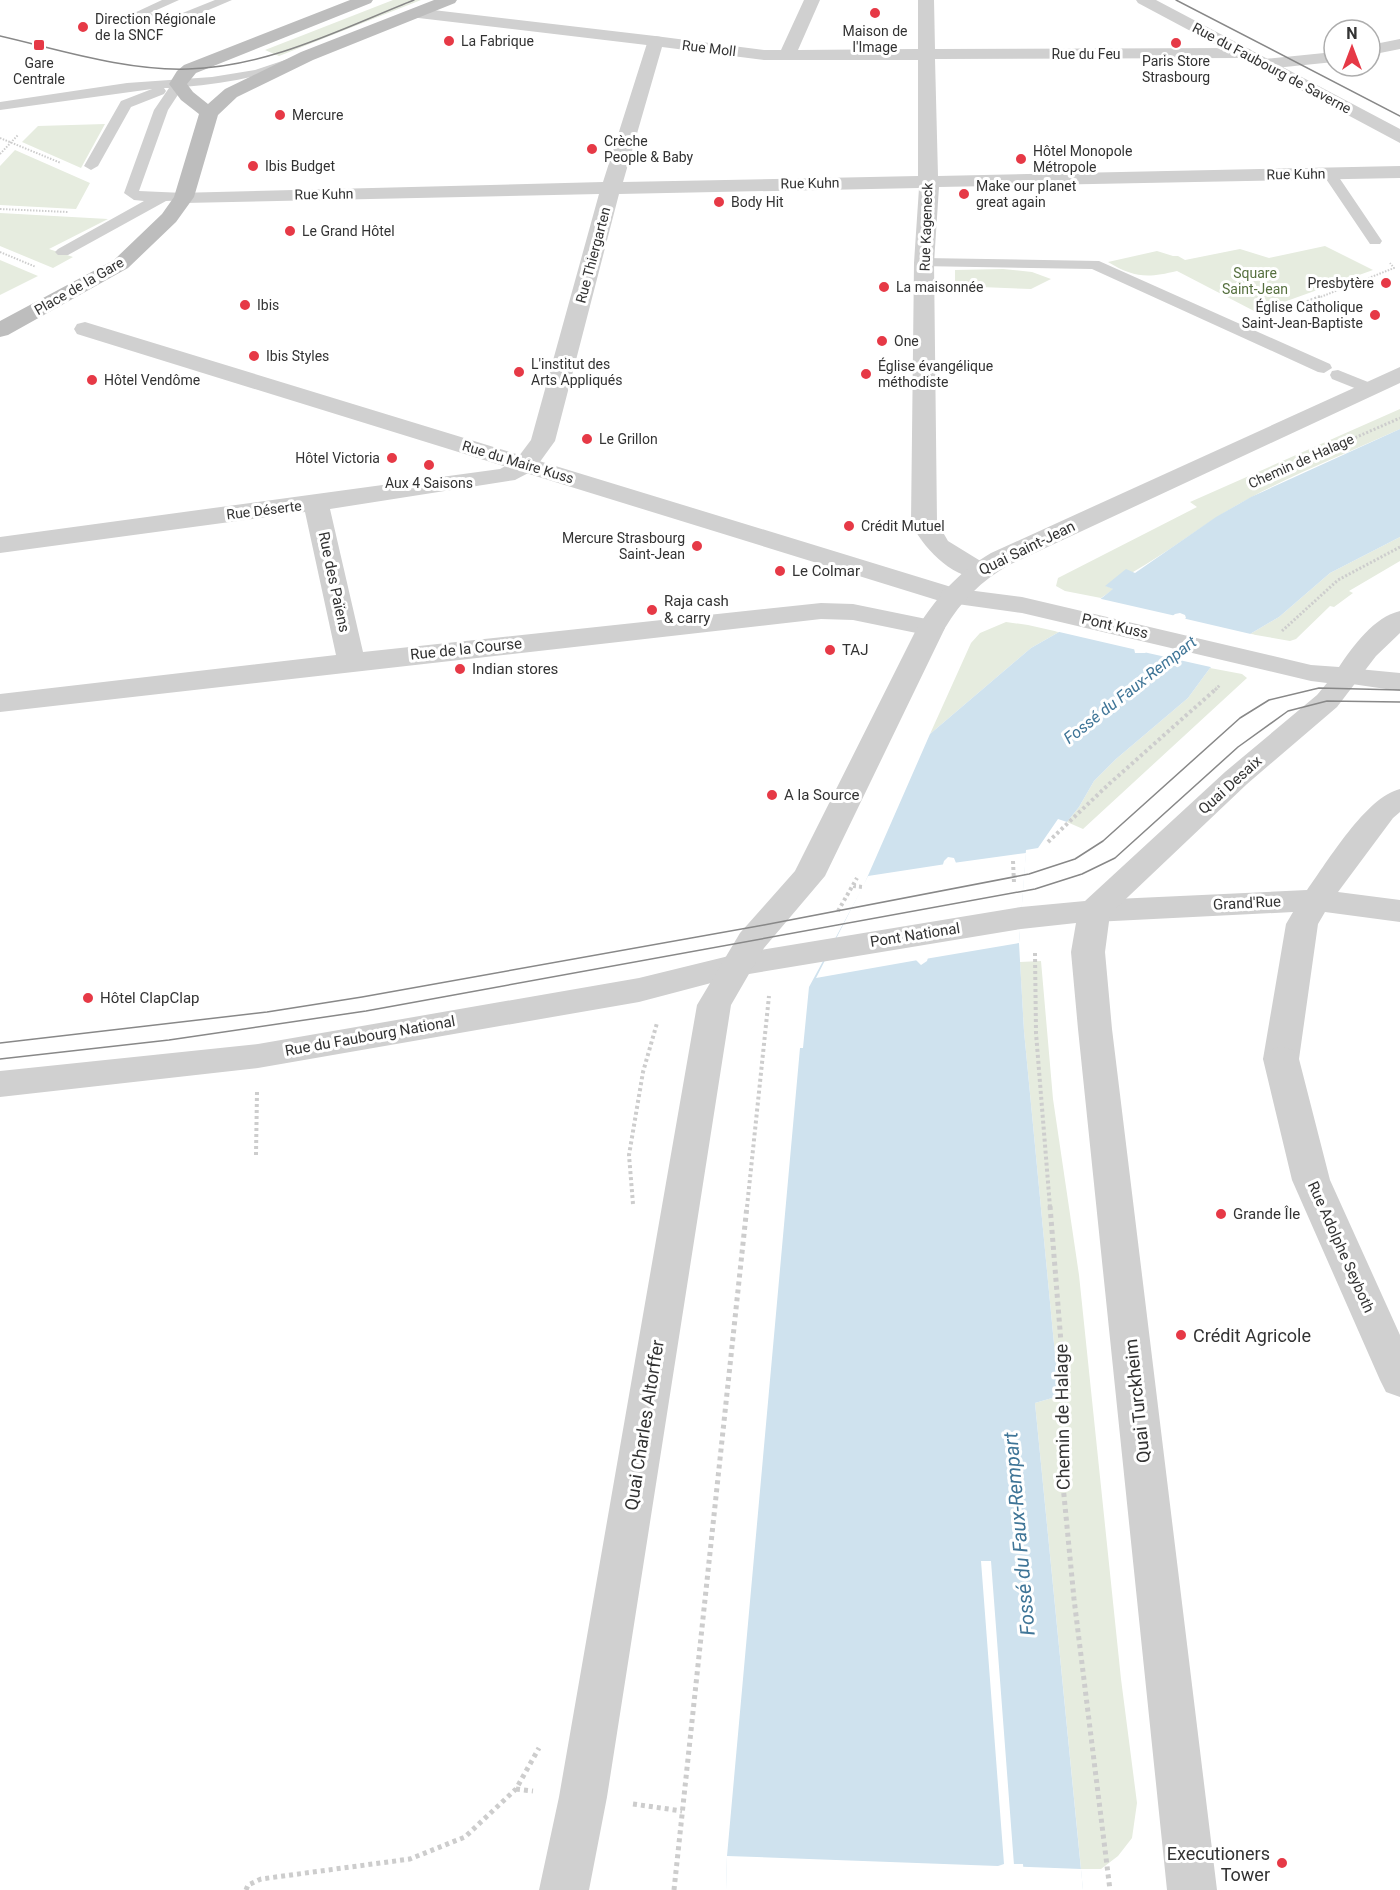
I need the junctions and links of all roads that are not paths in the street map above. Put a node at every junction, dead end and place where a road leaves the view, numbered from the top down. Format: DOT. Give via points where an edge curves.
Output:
graph roads {
  1 [pos="173,0"];
  2 [pos="226,0"];
  3 [pos="365,0"];
  4 [pos="449,0"];
  5 [pos="812,0"];
  6 [pos="926,0"];
  7 [pos="1144,0"];
  8 [pos="416,13"];
  9 [pos="655,41"];
  10 [pos="1400,44"];
  11 [pos="1382,48"];
  12 [pos="1244,53"];
  13 [pos="928,54"];
  14 [pos="787,55"];
  15 [pos="302,58"];
  16 [pos="1322,58"];
  17 [pos="1264,64"];
  18 [pos="188,74"];
  19 [pos="0,106"];
  20 [pos="209,113"];
  21 [pos="1400,137"];
  22 [pos="91,166"];
  23 [pos="1400,172"];
  24 [pos="1329,173"];
  25 [pos="929,181"];
  26 [pos="611,188"];
  27 [pos="174,197"];
  28 [pos="1375,241"];
  29 [pos="63,252"];
  30 [pos="924,263"];
  31 [pos="85,329"];
  32 [pos="0,330"];
  33 [pos="1400,374"];
  34 [pos="1367,388"];
  35 [pos="525,465"];
  36 [pos="316,503"];
  37 [pos="0,544"];
  38 [pos="978,571"];
  39 [pos="952,596"];
  40 [pos="1400,619"];
  41 [pos="932,627"];
  42 [pos="1400,631"];
  43 [pos="351,662"];
  44 [pos="1354,666"];
  45 [pos="1400,682"];
  46 [pos="0,703"];
  47 [pos="1400,798"];
  48 [pos="1316,900"];
  49 [pos="1400,910"];
  50 [pos="1094,911"];
  51 [pos="737,965"];
  52 [pos="0,1084"];
  53 [pos="1400,1380"];
  54 [pos="564,1890"];
  55 [pos="1192,1890"];
  1 -- 2 [label="lane" via="138,14 171,22"];
  3 -- 18 [label="main road"];
  4 -- 8 [label="main road"];
  5 -- 14 [label="street"];
  6 -- 13 [label="street, Rue Kageneck"];
  7 -- 12 [label="street, Rue du Faubourg de Saverne"];
  8 -- 9 [label="street, Rue Moll"];
  8 -- 15 [label="main road"];
  9 -- 14 [label="street, Rue Moll"];
  9 -- 26 [label="street, Rue Thiergarten"];
  10 -- 11 [label="street"];
  12 -- 13 [label="street, Rue du Feu"];
  12 -- 17 [label="street, Rue du Faubourg de Saverne"];
  13 -- 14 [label="street, Rue Moll"];
  13 -- 25 [label="street, Rue Kageneck"];
  15 -- 18 [label="lane" via="257,73"];
  15 -- 20 [label="main road" via="231,93"];
  16 -- 17 [label="street"];
  17 -- 21 [label="street, Rue du Faubourg de Saverne"];
  18 -- 19 [label="lane"];
  18 -- 20 [label="main road" via="187,96"];
  18 -- 22 [label="lane" via="126,104"];
  18 -- 27 [label="lane" via="161,110 131,193 139,197"];
  20 -- 27 [label="main road, Place de la Gare"];
  23 -- 24 [label="street, Rue Kuhn"];
  24 -- 25 [label="street, Rue Kuhn"];
  24 -- 28 [label="lane"];
  25 -- 26 [label="street, Rue Kuhn"];
  25 -- 30 [label="street, Rue Kageneck"];
  26 -- 27 [label="street, Rue Kuhn"];
  26 -- 35 [label="street, Rue Thiergarten" via="543,441"];
  27 -- 29 [label="lane"];
  27 -- 32 [label="main road, Place de la Gare" via="169,218 122,264"];
  30 -- 34 [label="lane" via="1094,264"];
  30 -- 38 [label="street, Rue Kageneck" via="924,522 930,538"];
  31 -- 35 [label="street, Rue du Maire Kuss"];
  33 -- 34 [label="street, Quai Saint-Jean"];
  34 -- 38 [label="street, Quai Saint-Jean"];
  35 -- 36 [label="street, Rue Déserte" via="506,475"];
  35 -- 39 [label="street, Rue du Maire Kuss"];
  36 -- 37 [label="street, Rue Déserte"];
  36 -- 43 [label="street, Rue des Païens"];
  38 -- 39 [label="street, Quai Saint-Jean"];
  39 -- 41 [label="street, Quai Saint-Jean"];
  39 -- 44 [label="street, Pont Kuss" via="1045,610 1311,673"];
  40 -- 44 [label="street, Quai Desaix" via="1382,633"];
  41 -- 43 [label="street, Rue de la Course" via="853,612 821,611"];
  41 -- 51 [label="street, Quai Saint-Jean" via="809,876 764,925"];
  42 -- 44 [label="street, Quai Desaix"];
  43 -- 46 [label="street, Rue de la Course"];
  44 -- 45 [label="street, Pont Kuss"];
  44 -- 50 [label="street, Quai Desaix" via="1320,708 1236,778"];
  47 -- 48 [label="street, Rue Adolphe Seyboth" via="1383,811"];
  48 -- 49 [label="street, Grand'Rue"];
  48 -- 50 [label="street, Grand'Rue"];
  48 -- 53 [label="street, Rue Adolphe Seyboth" via="1302,924 1281,1059 1311,1180"];
  50 -- 51 [label="street, Pont National" via="832,934"];
  50 -- 55 [label="street, Quai Turckheim" via="1088,952 1095,1029"];
  51 -- 52 [label="street, Rue du Faubourg National" via="639,990 258,1056"];
  51 -- 54 [label="street, Quai Charles Altorffer" via="714,1005 583,1797"];
}
